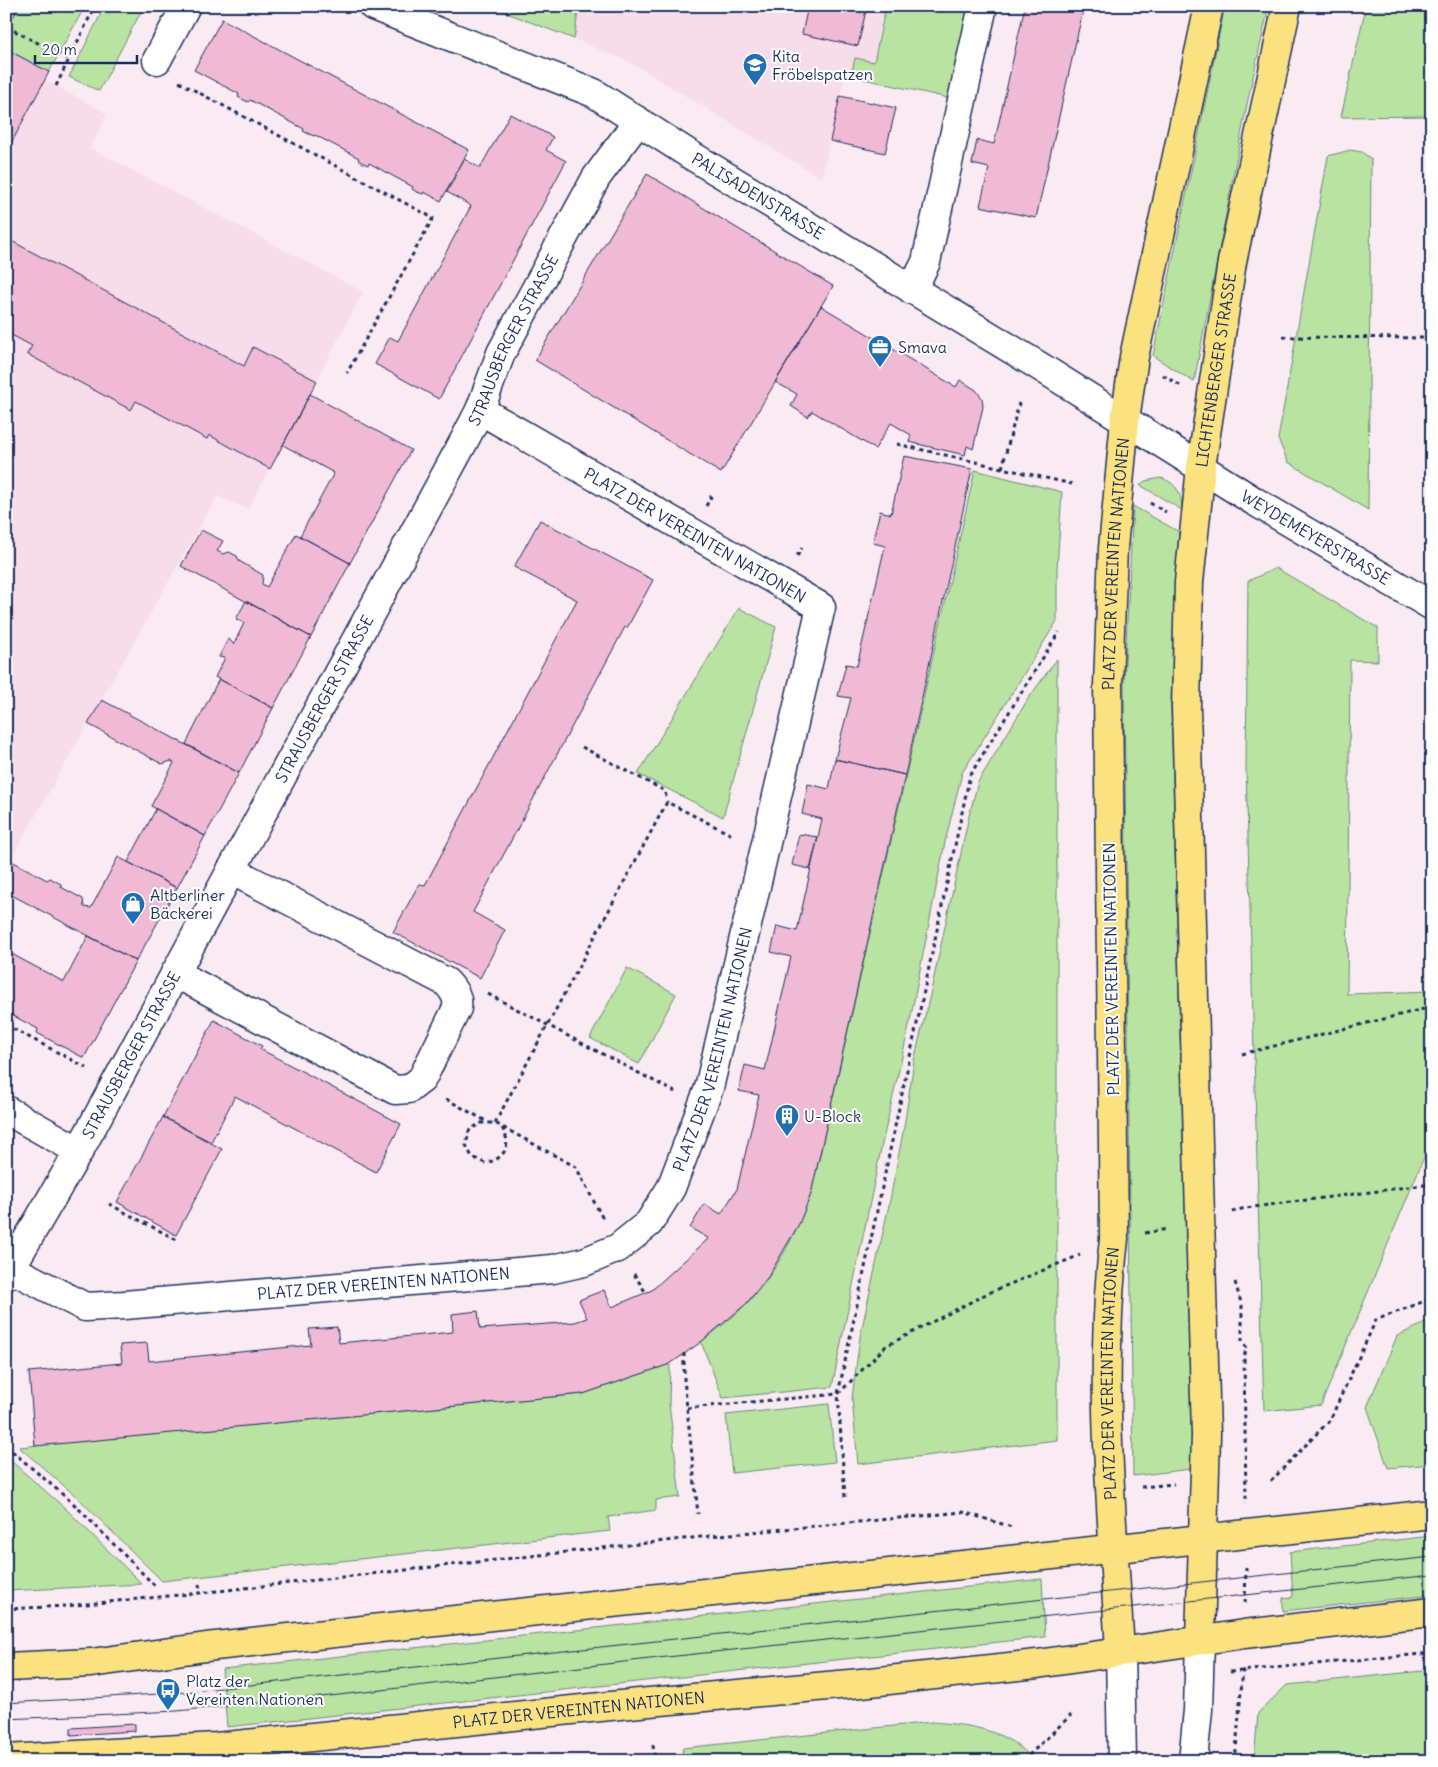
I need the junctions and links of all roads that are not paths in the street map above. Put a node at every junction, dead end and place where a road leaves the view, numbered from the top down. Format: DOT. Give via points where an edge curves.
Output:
graph roads {
  1 [pos="186,6"];
  2 [pos="374,6"];
  3 [pos="983,6"];
  4 [pos="1209,6"];
  5 [pos="1287,6"];
  6 [pos="157,60"];
  7 [pos="638,121"];
  8 [pos="912,290"];
  9 [pos="480,410"];
  10 [pos="1125,420"];
  11 [pos="1201,467"];
  12 [pos="1432,606"];
  13 [pos="231,870"];
  14 [pos="175,973"];
  15 [pos="6,1110"];
  16 [pos="79,1151"];
  17 [pos="8,1272"];
  18 [pos="1432,1514"];
  19 [pos="1203,1539"];
  20 [pos="1113,1549"];
  21 [pos="1432,1612"];
  22 [pos="1200,1640"];
  23 [pos="1120,1651"];
  24 [pos="6,1666"];
  25 [pos="100,1758"];
  26 [pos="6,1759"];
  27 [pos="1122,1761"];
  28 [pos="1193,1761"];
  1 -- 6 [label="street"];
  2 -- 7 [label="street, PALISADENSTRASSE" via="584,88"];
  3 -- 8 [label="street" via="926,262"];
  4 -- 10 [label="main road" via="1145,304"];
  5 -- 11 [label="main road, LICHTENBERGER STRASSE" via="1232,262"];
  7 -- 8 [label="street, PALISADENSTRASSE"];
  7 -- 9 [label="street, STRAUSBERGER STRASSE" via="596,178 501,354"];
  8 -- 10 [label="street, PALISADENSTRASSE"];
  9 -- 13 [label="street, STRAUSBERGER STRASSE"];
  9 -- 17 [label="street, PLATZ DER VEREINTEN NATIONEN" via="821,607 709,1088 671,1188 649,1223 618,1248 584,1262 553,1269 124,1306 85,1306"];
  10 -- 11 [label="street, LICHTENBERGER STRASSE"];
  10 -- 20 [label="main road, PLATZ DER VEREINTEN NATIONEN" via="1114,548 1108,685 1114,1239 1107,1297 1108,1490"];
  11 -- 12 [label="street, WEYDEMEYERSTRASSE"];
  11 -- 19 [label="main road" via="1190,582 1186,707 1206,1444"];
  13 -- 14 [label="street, STRAUSBERGER STRASSE"];
  13 -- 14 [label="street" via="451,987 457,997 457,1008 418,1084 404,1091 395,1090"];
  14 -- 16 [label="street, STRAUSBERGER STRASSE"];
  15 -- 16 [label="street"];
  16 -- 17 [label="street, STRAUSBERGER STRASSE"];
  18 -- 19 [label="main road"];
  19 -- 20 [label="main road"];
  19 -- 22 [label="main road"];
  20 -- 23 [label="main road, PLATZ DER VEREINTEN NATIONEN"];
  20 -- 24 [label="main road" via="206,1647 91,1663"];
  21 -- 22 [label="main road, PLATZ DER VEREINTEN NATIONEN"];
  22 -- 23 [label="main road, PLATZ DER VEREINTEN NATIONEN"];
  22 -- 28 [label="street"];
  23 -- 25 [label="main road, PLATZ DER VEREINTEN NATIONEN" via="1037,1664 851,1684"];
  23 -- 27 [label="street, PLATZ DER VEREINTEN NATIONEN"];
  25 -- 26 [label="main road, PLATZ DER VEREINTEN NATIONEN"];
}
